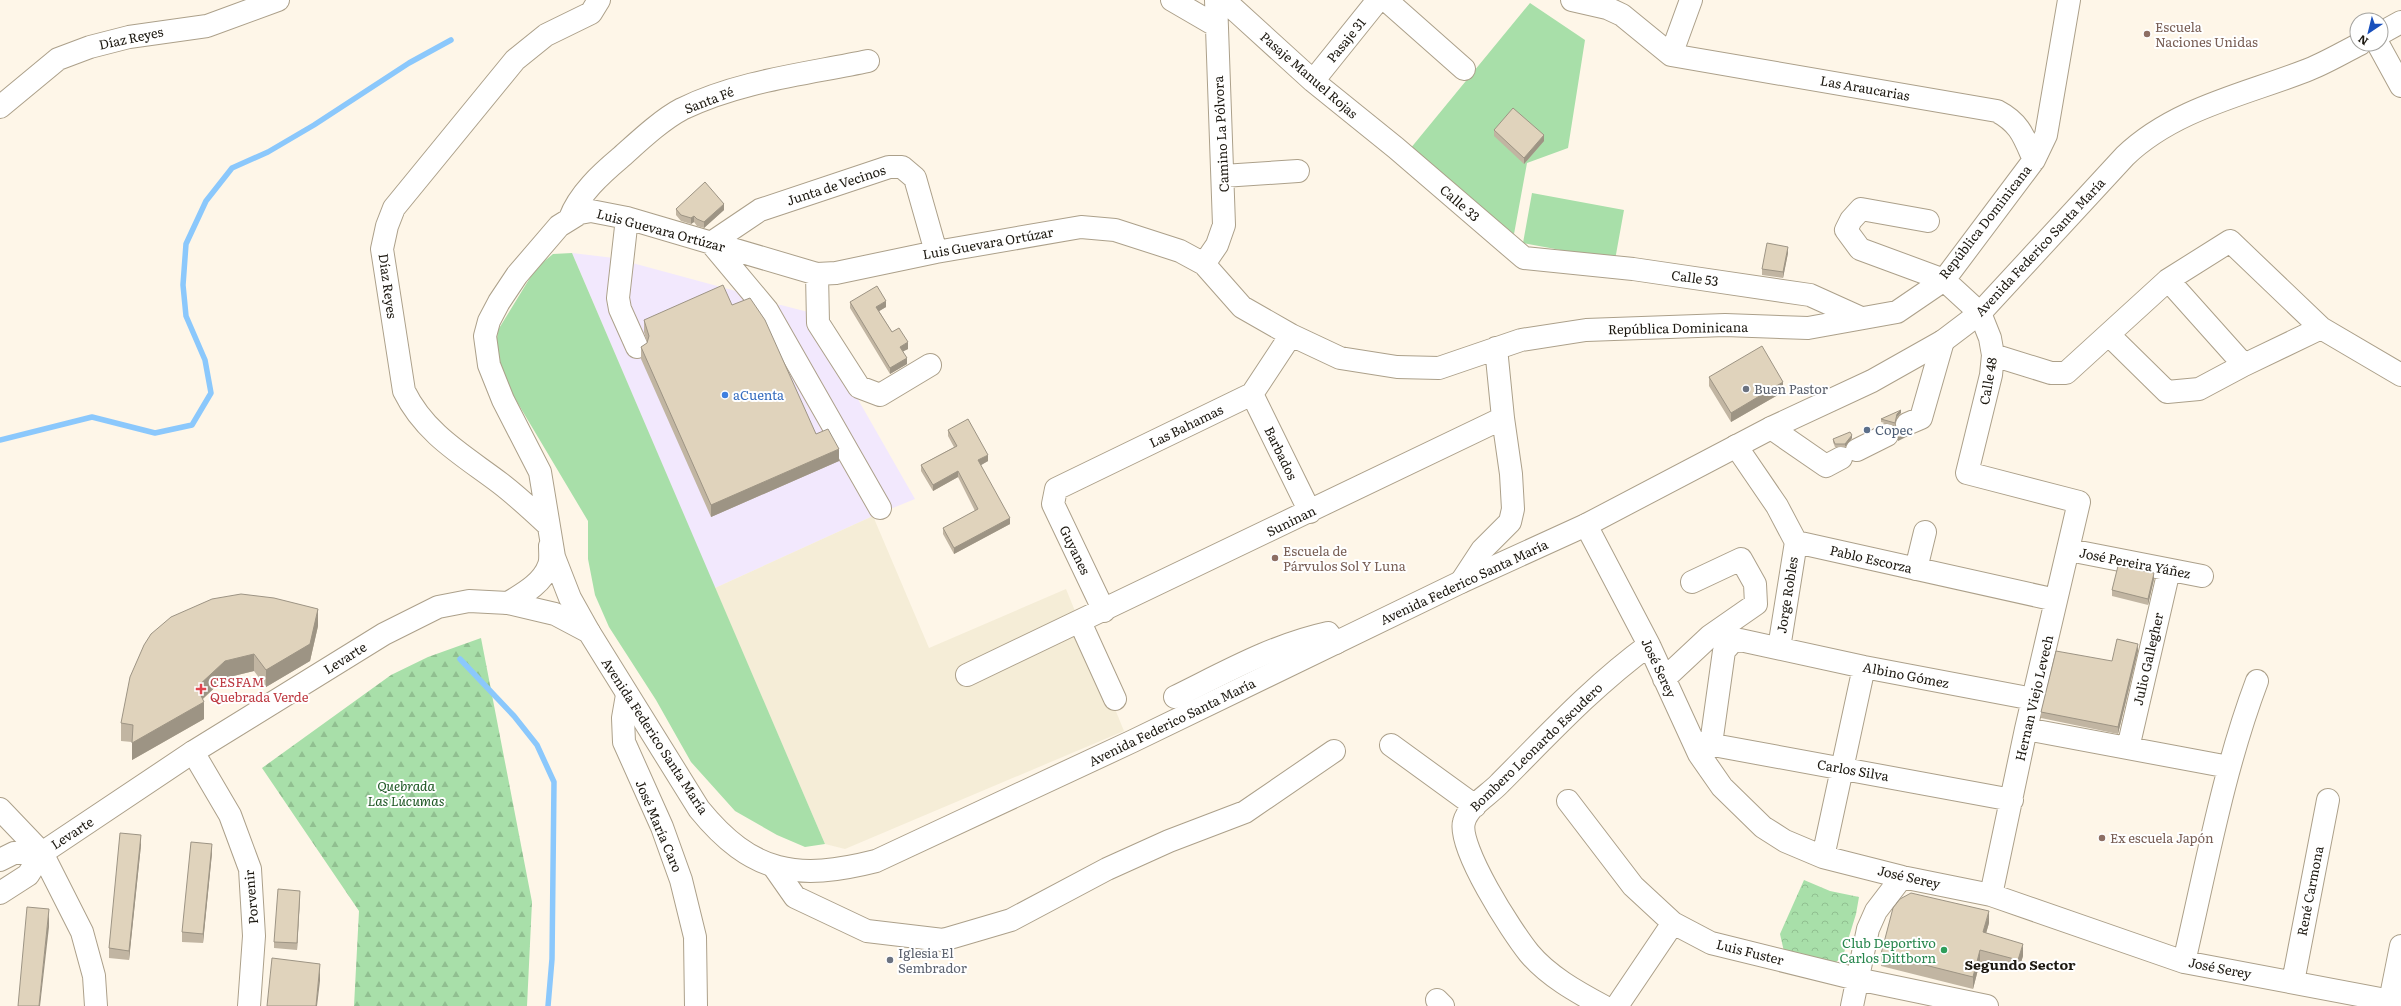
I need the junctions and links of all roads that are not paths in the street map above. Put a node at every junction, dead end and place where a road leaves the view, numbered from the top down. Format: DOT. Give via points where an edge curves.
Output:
graph roads {
  1 [pos="278,0"];
  2 [pos="600,0"];
  3 [pos="1172,0"];
  4 [pos="1216,0"];
  5 [pos="1224,0"];
  6 [pos="1378,0"];
  7 [pos="1386,0"];
  8 [pos="1572,0"];
  9 [pos="1692,0"];
  10 [pos="2069,0"];
  11 [pos="2401,22"];
  12 [pos="1215,25"];
  13 [pos="2389,29"];
  14 [pos="2349,49"];
  15 [pos="2382,52"];
  16 [pos="1671,54"];
  17 [pos="868,61"];
  18 [pos="1464,69"];
  19 [pos="1313,80"];
  20 [pos="2401,86"];
  21 [pos="0,107"];
  22 [pos="1396,148"];
  23 [pos="2034,160"];
  24 [pos="1298,172"];
  25 [pos="1224,176"];
  26 [pos="570,218"];
  27 [pos="627,218"];
  28 [pos="1928,221"];
  29 [pos="711,243"];
  30 [pos="936,252"];
  31 [pos="1524,258"];
  32 [pos="1204,264"];
  33 [pos="817,274"];
  34 [pos="1944,280"];
  35 [pos="2168,280"];
  36 [pos="1980,313"];
  37 [pos="1861,318"];
  38 [pos="2321,328"];
  39 [pos="2108,335"];
  40 [pos="1291,336"];
  41 [pos="1943,341"];
  42 [pos="637,347"];
  43 [pos="1496,348"];
  44 [pos="1993,354"];
  45 [pos="930,365"];
  46 [pos="2244,365"];
  47 [pos="2401,375"];
  48 [pos="1252,394"];
  49 [pos="1502,418"];
  50 [pos="1907,424"];
  51 [pos="1771,428"];
  52 [pos="1887,435"];
  53 [pos="1736,446"];
  54 [pos="1056,488"];
  55 [pos="2079,502"];
  56 [pos="880,508"];
  57 [pos="1310,512"];
  58 [pos="1586,525"];
  59 [pos="1925,532"];
  60 [pos="549,534"];
  61 [pos="1796,542"];
  62 [pos="2069,550"];
  63 [pos="1916,568"];
  64 [pos="2169,570"];
  65 [pos="2202,576"];
  66 [pos="1461,582"];
  67 [pos="1692,582"];
  68 [pos="2056,600"];
  69 [pos="508,603"];
  70 [pos="1104,611"];
  71 [pos="1080,622"];
  72 [pos="589,632"];
  73 [pos="1336,643"];
  74 [pos="1649,645"];
  75 [pos="1778,648"];
  76 [pos="1864,667"];
  77 [pos="967,675"];
  78 [pos="1664,679"];
  79 [pos="2257,681"];
  80 [pos="627,695"];
  81 [pos="1175,697"];
  82 [pos="2033,698"];
  83 [pos="1115,700"];
  84 [pos="2026,729"];
  85 [pos="1702,743"];
  86 [pos="1391,745"];
  87 [pos="2128,748"];
  88 [pos="1334,751"];
  89 [pos="193,752"];
  90 [pos="2229,767"];
  91 [pos="1841,768"];
  92 [pos="2012,800"];
  93 [pos="2328,800"];
  94 [pos="1568,801"];
  95 [pos="1475,806"];
  96 [pos="0,808"];
  97 [pos="42,853"];
  98 [pos="1824,857"];
  99 [pos="0,860"];
  100 [pos="774,867"];
  101 [pos="1902,877"];
  102 [pos="0,893"];
  103 [pos="1991,895"];
  104 [pos="1673,923"];
  105 [pos="2401,946"];
  106 [pos="2184,962"];
  107 [pos="1857,979"];
  108 [pos="2293,982"];
  109 [pos="2396,1002"];
  110 [pos="96,1006"];
  111 [pos="249,1006"];
  112 [pos="696,1006"];
  113 [pos="1602,1006"];
  114 [pos="1617,1006"];
  115 [pos="1852,1006"];
  116 [pos="1987,1006"];
  1 -- 21 [label="street, Díaz Reyes" via="207,26 129,37 58,59"];
  2 -- 60 [label="street, Díaz Reyes" via="591,13 546,35 515,60 394,208 382,249 404,391 414,411 428,428 507,489"];
  3 -- 12 [label="street"];
  4 -- 12 [label="street, Camino La Pólvora"];
  5 -- 19 [label="street, Pasaje Manuel Rojas"];
  6 -- 19 [label="street, Pasaje 31"];
  7 -- 18 [label="street"];
  8 -- 16 [label="street" via="1607,8 1622,15"];
  9 -- 16 [label="street"];
  10 -- 23 [label="street, República Dominicana" via="2046,135"];
  11 -- 13 [label="street"];
  12 -- 25 [label="street, Camino La Pólvora"];
  14 -- 36 [label="street, Avenida Federico Santa María" via="2307,70 2176,119 2150,134 2125,156"];
  15 -- 20 [label="street"];
  16 -- 23 [label="street, Las Araucarias" via="1997,111 2012,119"];
  17 -- 26 [label="street, Santa Fé" via="760,82 681,110 598,177"];
  19 -- 22 [label="street, Pasaje Manuel Rojas"];
  22 -- 31 [label="street, Calle 33"];
  23 -- 34 [label="street, República Dominicana"];
  24 -- 25 [label="street"];
  25 -- 32 [label="street, Camino La Pólvora" via="1224,224 1217,244"];
  26 -- 27 [label="street, Luis Guevara Ortúzar" via="591,211"];
  26 -- 60 [label="street, Luis Guevara Ortúzar" via="546,240 517,275 489,321 485,336 489,365 495,382 540,472"];
  27 -- 29 [label="street, Luis Guevara Ortúzar"];
  27 -- 42 [label="street" via="618,298 620,309"];
  28 -- 34 [label="street" via="1861,209 1846,230 1860,249"];
  29 -- 30 [label="street, Junta de Vecinos" via="760,210 889,167 902,167 915,178"];
  29 -- 33 [label="street, Luis Guevara Ortúzar"];
  29 -- 56 [label="street" via="767,310"];
  30 -- 32 [label="street, Luis Guevara Ortúzar" via="1081,227 1115,230 1147,239 1180,251"];
  30 -- 33 [label="street, Luis Guevara Ortúzar" via="836,273"];
  31 -- 37 [label="street, Calle 53" via="1633,269 1810,295"];
  32 -- 40 [label="street, República Dominicana" via="1242,306"];
  33 -- 45 [label="street" via="818,324 859,387 880,395"];
  34 -- 36 [label="street, Calle 48"];
  34 -- 37 [label="street, República Dominicana" via="1897,312"];
  35 -- 38 [label="street" via="2230,241"];
  35 -- 39 [label="street"];
  35 -- 46 [label="street"];
  36 -- 41 [label="street, Avenida Federico Santa María"];
  36 -- 44 [label="street, Calle 48"];
  37 -- 43 [label="street, República Dominicana" via="1808,328 1726,325 1586,330 1521,340"];
  38 -- 46 [label="street"];
  38 -- 47 [label="street"];
  39 -- 44 [label="street" via="2066,373 2051,373"];
  39 -- 46 [label="street" via="2167,392 2199,389"];
  40 -- 43 [label="street, República Dominicana" via="1340,358 1397,367 1439,368"];
  40 -- 48 [label="street"];
  41 -- 50 [label="street" via="1921,418"];
  41 -- 51 [label="street, Avenida Federico Santa María" via="1872,381"];
  43 -- 49 [label="street"];
  44 -- 55 [label="street, Calle 48" via="1991,375 1967,473"];
  48 -- 54 [label="street, Las Bahamas"];
  48 -- 57 [label="street, Barbados"];
  49 -- 57 [label="street, Suninan"];
  49 -- 66 [label="street" via="1511,474 1513,509 1510,522 1482,550"];
  51 -- 52 [label="street" via="1826,466"];
  51 -- 53 [label="street, Avenida Federico Santa María"];
  53 -- 58 [label="street, Avenida Federico Santa María"];
  53 -- 61 [label="street" via="1777,506"];
  54 -- 70 [label="street, Guyanes" via="1053,504"];
  55 -- 62 [label="street, Hernan Viejo Levech"];
  57 -- 70 [label="street, Suninan"];
  58 -- 66 [label="street, Avenida Federico Santa María"];
  58 -- 74 [label="street, José Serey"];
  59 -- 63 [label="street"];
  60 -- 69 [label="street" via="549,565 532,589"];
  60 -- 72 [label="street, Luis Guevara Ortúzar" via="570,598"];
  61 -- 63 [label="street, Pablo Escorza"];
  61 -- 75 [label="street, Jorge Robles"];
  62 -- 64 [label="street, José Pereira Yáñez"];
  62 -- 68 [label="street, Hernan Viejo Levech"];
  63 -- 68 [label="street, Pablo Escorza"];
  64 -- 65 [label="street, José Pereira Yáñez"];
  64 -- 87 [label="street, Julio Gallegher"];
  66 -- 73 [label="street, Avenida Federico Santa María"];
  67 -- 78 [label="street" via="1741,559 1756,584 1756,604 1710,636"];
  68 -- 82 [label="street, Hernan Viejo Levech"];
  69 -- 72 [label="street, Levarte" via="555,614"];
  69 -- 89 [label="street, Levarte" via="469,601 438,607 384,634"];
  70 -- 71 [label="street, Suninan"];
  71 -- 77 [label="street, Suninan"];
  71 -- 83 [label="street"];
  72 -- 80 [label="street, Avenida Federico Santa María"];
  73 -- 81 [label="street" via="1328,633 1304,638"];
  73 -- 100 [label="street, Avenida Federico Santa María" via="876,861 840,870 809,872"];
  74 -- 78 [label="street, José Serey"];
  74 -- 95 [label="street, Bombero Leonardo Escudero" via="1597,686"];
  75 -- 76 [label="street, Albino Gómez"];
  75 -- 85 [label="street, Albino Gómez" via="1740,640 1732,642 1724,651"];
  76 -- 82 [label="street, Albino Gómez"];
  76 -- 91 [label="street"];
  78 -- 85 [label="street, José Serey"];
  79 -- 90 [label="street" via="2241,723"];
  80 -- 100 [label="street, Avenida Federico Santa María" via="699,808 716,829 735,846"];
  80 -- 112 [label="street, José María Caro" via="623,718 624,742 662,827 681,880 695,937"];
  82 -- 84 [label="street, Hernan Viejo Levech"];
  84 -- 87 [label="street"];
  84 -- 92 [label="street, Hernan Viejo Levech"];
  85 -- 91 [label="street, Carlos Silva"];
  85 -- 98 [label="street, José Serey" via="1722,787 1763,827 1785,841"];
  86 -- 95 [label="street"];
  87 -- 90 [label="street"];
  88 -- 100 [label="street" via="1245,812 1169,841 1107,869 1010,920 943,940 867,931 795,897"];
  89 -- 97 [label="street, Levarte"];
  89 -- 111 [label="street, Porvenir" via="230,816 250,869 254,936"];
  90 -- 106 [label="street"];
  91 -- 92 [label="street, Carlos Silva"];
  91 -- 98 [label="street"];
  92 -- 103 [label="street, Hernan Viejo Levech"];
  93 -- 108 [label="street, René Carmona"];
  94 -- 104 [label="street, Luis Fuster" via="1633,886"];
  95 -- 113 [label="street, Bombero Leonardo Escudero" via="1464,821 1464,840 1471,860 1508,920 1530,953 1552,974"];
  96 -- 97 [label="street"];
  97 -- 99 [label="street, Levarte" via="14,853"];
  97 -- 102 [label="street, Levarte" via="28,876"];
  97 -- 110 [label="street" via="82,932 94,976"];
  98 -- 101 [label="street, José Serey"];
  101 -- 103 [label="street, José Serey"];
  101 -- 107 [label="street" via="1876,911 1868,928"];
  103 -- 106 [label="street, José Serey"];
  104 -- 107 [label="street, Luis Fuster" via="1711,943"];
  104 -- 114 [label="street"];
  105 -- 109 [label="street"];
  106 -- 108 [label="street, José Serey"];
  107 -- 115 [label="street"];
  107 -- 116 [label="street, Luis Fuster"];
  108 -- 109 [label="street, José Serey"];
}
